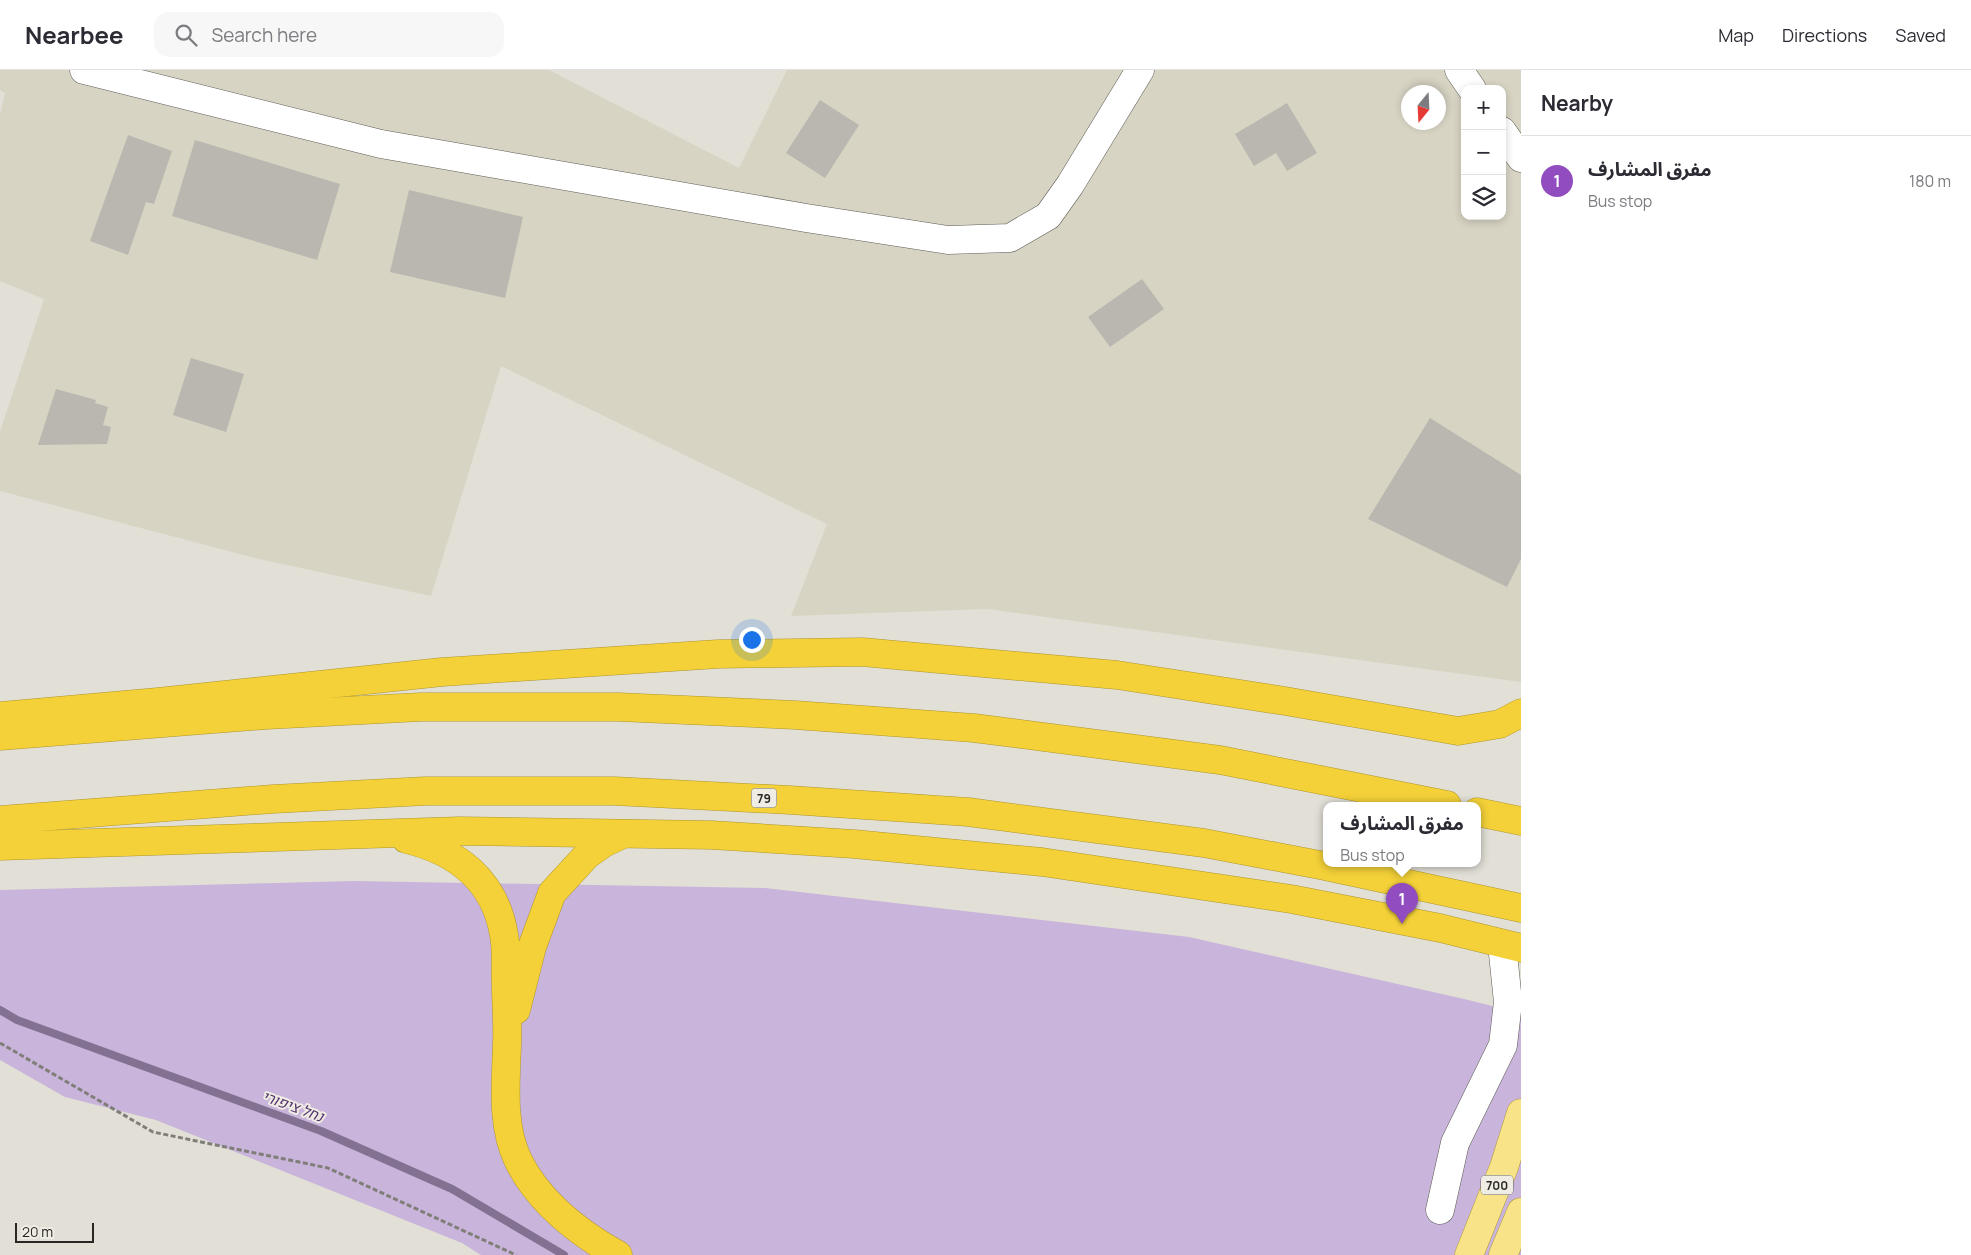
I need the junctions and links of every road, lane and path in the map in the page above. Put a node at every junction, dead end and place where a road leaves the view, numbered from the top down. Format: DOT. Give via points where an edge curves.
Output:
graph roads {
  1 [pos="84,70"];
  2 [pos="1140,70"];
  3 [pos="1459,70"];
  4 [pos="1469,85"];
  5 [pos="1506,137"];
  6 [pos="1521,158"];
  7 [pos="1521,713"];
  8 [pos="0,716"];
  9 [pos="0,736"];
  10 [pos="1432,802"];
  11 [pos="1481,813"];
  12 [pos="0,820"];
  13 [pos="1521,821"];
  14 [pos="357,834"];
  15 [pos="624,834"];
  16 [pos="0,846"];
  17 [pos="1323,866"];
  18 [pos="1330,867"];
  19 [pos="1521,908"];
  20 [pos="1512,946"];
  21 [pos="1515,1004"];
  22 [pos="0,1043"];
  23 [pos="507,1043"];
  24 [pos="1521,1114"];
  25 [pos="1440,1210"];
  26 [pos="1521,1212"];
  27 [pos="516,1255"];
  28 [pos="618,1255"];
  29 [pos="1469,1255"];
  30 [pos="1504,1255"];
  1 -- 2 [label="street" via="381,144 948,240 1010,238 1048,216"];
  3 -- 4 [label="street"];
  5 -- 6 [label="street"];
  7 -- 8 [label="highway" via="1500,724 1458,731 1285,700 1117,675 862,652 718,654 442,672"];
  9 -- 10 [label="highway" via="266,715 421,707 648,708 964,728 1097,743 1220,760"];
  11 -- 13 [label="highway"];
  12 -- 17 [label="highway, 79" via="426,791 614,791 968,812 1204,843"];
  14 -- 15 [label="highway" via="460,831"];
  14 -- 16 [label="highway"];
  14 -- 23 [label="highway" via="394,836 424,843 460,860 484,884 497,906 505,936"];
  15 -- 20 [label="highway" via="711,835 854,844 1042,862 1291,899 1440,928"];
  15 -- 23 [label="highway" via="587,854 552,893 532,947"];
  18 -- 19 [label="highway, 79"];
  20 -- 21 [label="street"];
  21 -- 25 [label="street" via="1504,1045 1455,1143"];
  22 -- 27 [label="path" via="153,1132 328,1168"];
  23 -- 28 [label="highway" via="508,1126 518,1159 535,1188 567,1220"];
  24 -- 29 [label="main road, 700"];
  26 -- 30 [label="main road, 700"];
}
